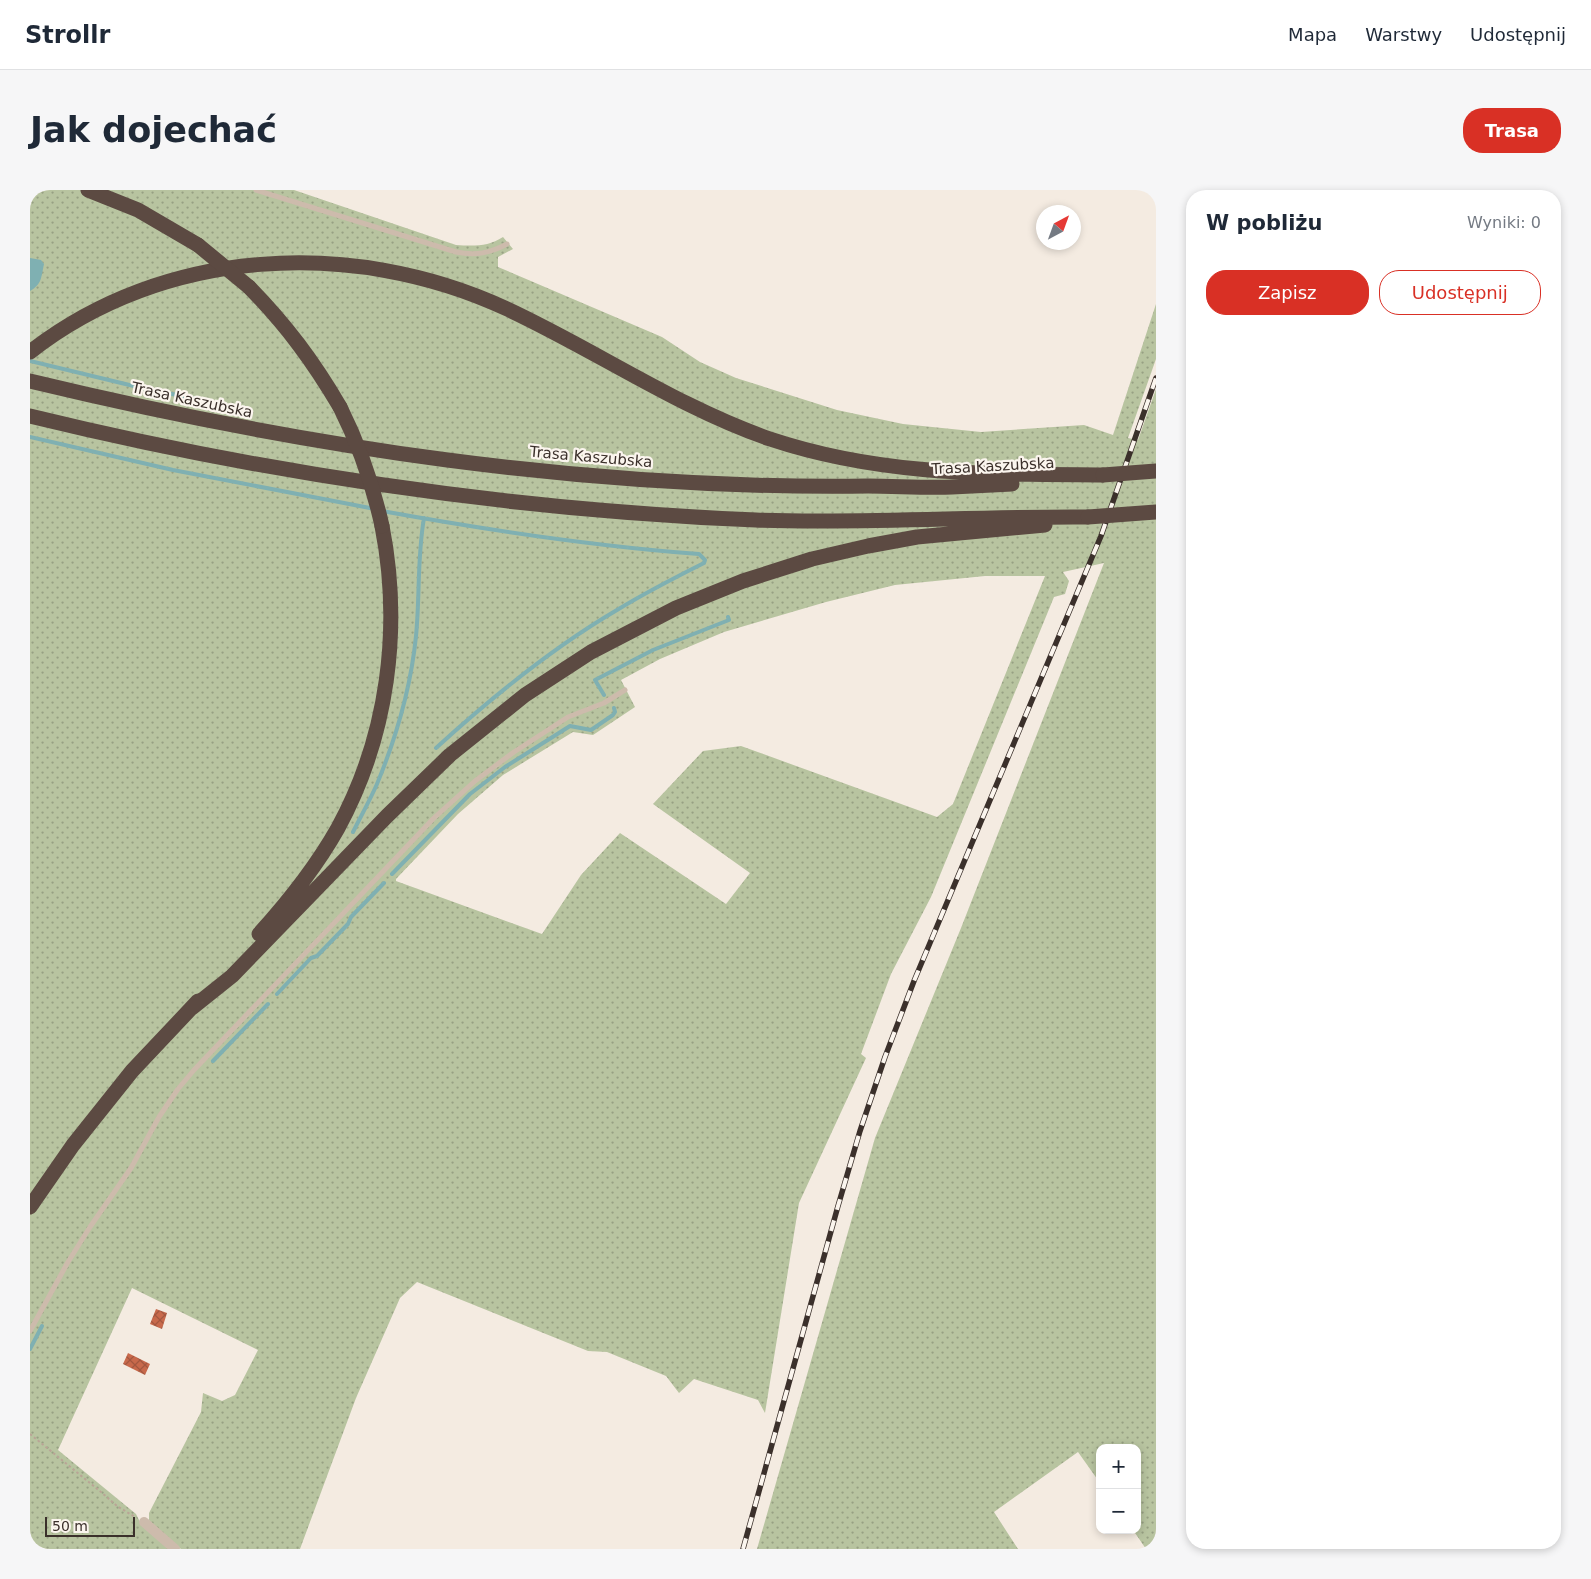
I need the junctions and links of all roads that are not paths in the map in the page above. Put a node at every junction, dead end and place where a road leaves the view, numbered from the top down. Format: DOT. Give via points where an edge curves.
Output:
graph roads {
  1 [pos="88,190"];
  2 [pos="256,190"];
  3 [pos="507,244"];
  4 [pos="32,350"];
  5 [pos="30,382"];
  6 [pos="30,416"];
  7 [pos="1156,471"];
  8 [pos="1103,475"];
  9 [pos="1156,512"];
  10 [pos="1088,516"];
  11 [pos="625,690"];
  12 [pos="192,1008"];
  13 [pos="30,1207"];
  14 [pos="30,1331"];
  15 [pos="144,1522"];
  16 [pos="175,1549"];
  1 -- 12 [label="highway, bridge" via="138,210 198,245 249,287 299,343 340,407 356,440 387,549 391,590 388,666 381,712 356,791 338,828 295,893"];
  2 -- 3 [label="lane" via="456,252 482,254"];
  4 -- 8 [label="highway" via="96,310 178,278 260,264 315,262 369,267 424,278 480,297 554,331 736,427 813,452 909,469 981,474"];
  5 -- 8 [label="highway, Trasa Kaszubska" via="321,442 584,474 821,487 951,487"];
  6 -- 10 [label="highway" via="173,448 322,476 584,509 758,520"];
  7 -- 8 [label="highway, Trasa Kaszubska, bridge"];
  9 -- 10 [label="highway, bridge"];
  10 -- 12 [label="highway" via="1042,526 917,537 812,559 709,594 612,640 525,695 450,755 232,976"];
  11 -- 14 [label="lane" via="604,703 568,717 475,781 434,818 194,1070 163,1110 131,1168 58,1278"];
  12 -- 13 [label="highway" via="121,1085 54,1170"];
  15 -- 16 [label="street"];
}
